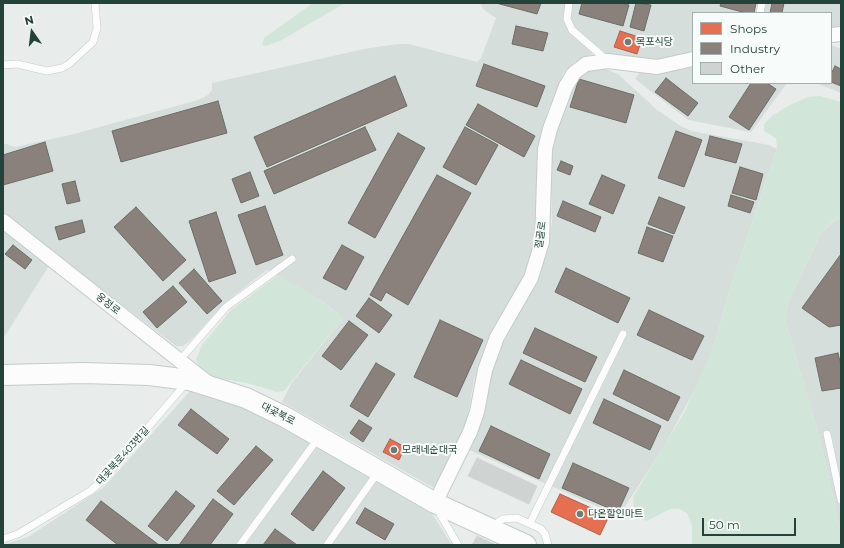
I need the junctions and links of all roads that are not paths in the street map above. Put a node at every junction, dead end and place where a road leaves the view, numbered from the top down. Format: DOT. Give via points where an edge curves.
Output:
graph roads {
  1 [pos="95,3"];
  2 [pos="569,3"];
  3 [pos="692,59"];
  4 [pos="608,61"];
  5 [pos="3,64"];
  6 [pos="3,221"];
  7 [pos="292,259"];
  8 [pos="623,334"];
  9 [pos="180,360"];
  10 [pos="3,375"];
  11 [pos="189,380"];
  12 [pos="212,387"];
  13 [pos="827,434"];
  14 [pos="319,437"];
  15 [pos="378,472"];
  16 [pos="841,500"];
  17 [pos="435,503"];
  18 [pos="530,523"];
  19 [pos="490,528"];
  20 [pos="3,539"];
  21 [pos="240,545"];
  22 [pos="327,545"];
  23 [pos="458,545"];
  24 [pos="526,545"];
  25 [pos="548,545"];
  1 -- 5 [label="lane" via="97,28 93,42 69,64 47,71 26,65"];
  2 -- 4 [label="lane" via="567,19 572,30"];
  3 -- 4 [label="street, 절골로" via="657,67"];
  4 -- 17 [label="street, 절골로" via="586,64 574,73 566,86 545,149 542,242 534,270 497,337 470,432"];
  6 -- 9 [label="street, 옹정로"];
  7 -- 9 [label="lane" via="226,307"];
  8 -- 18 [label="lane"];
  9 -- 12 [label="street, 옹정로"];
  10 -- 11 [label="street, 대곶북로" via="84,373 149,375"];
  11 -- 12 [label="street, 대곶북로"];
  11 -- 20 [label="lane, 대곶북로403번길" via="101,482 18,534"];
  12 -- 14 [label="street, 대곶북로" via="246,398"];
  13 -- 16 [label="lane"];
  14 -- 15 [label="street, 대곶북로"];
  14 -- 21 [label="lane"];
  15 -- 17 [label="street, 대곶북로"];
  15 -- 22 [label="lane"];
  17 -- 19 [label="street, 대곶북로"];
  17 -- 23 [label="lane"];
  18 -- 19 [label="lane" via="511,517 497,522"];
  18 -- 25 [label="lane" via="541,529"];
  19 -- 24 [label="street, 대곶북로"];
}
